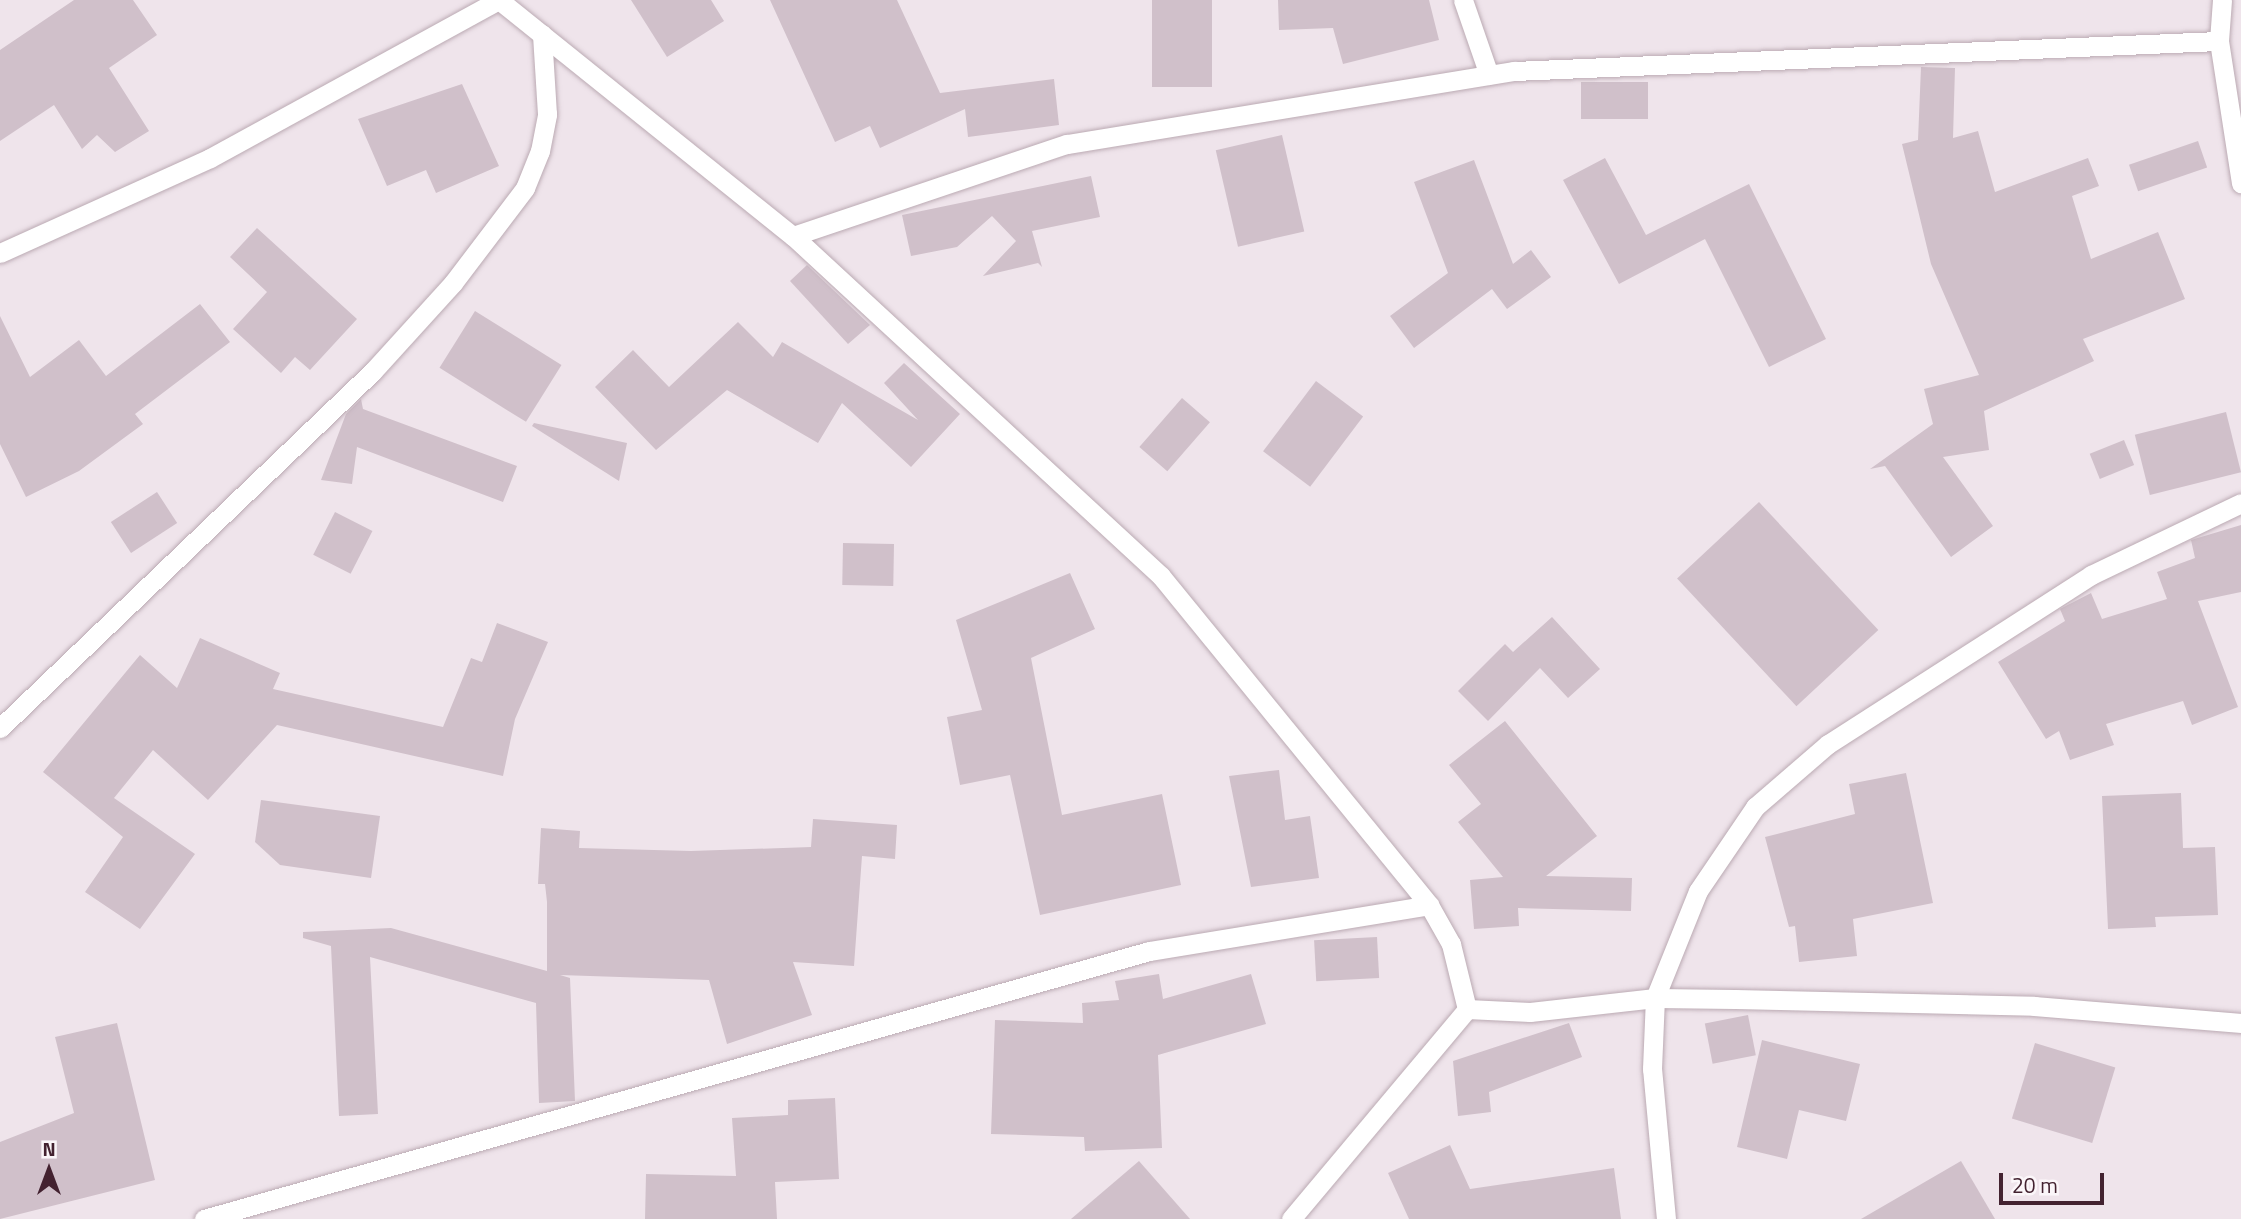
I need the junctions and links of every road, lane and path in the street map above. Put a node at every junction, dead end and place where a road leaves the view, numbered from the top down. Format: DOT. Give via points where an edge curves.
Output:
graph roads {
  1 [pos="499,0"];
  2 [pos="1463,0"];
  3 [pos="2222,0"];
  4 [pos="542,34"];
  5 [pos="2219,41"];
  6 [pos="1489,75"];
  7 [pos="2241,183"];
  8 [pos="793,236"];
  9 [pos="0,253"];
  10 [pos="2241,503"];
  11 [pos="0,728"];
  12 [pos="1429,905"];
  13 [pos="1655,998"];
  14 [pos="1467,1009"];
  15 [pos="2241,1024"];
  16 [pos="204,1219"];
  17 [pos="1291,1219"];
  18 [pos="1666,1219"];
  1 -- 4 [label="street"];
  1 -- 9 [label="street" via="210,158"];
  2 -- 6 [label="street"];
  3 -- 5 [label="street"];
  4 -- 8 [label="street"];
  4 -- 11 [label="street" via="547,114 540,150 525,188 453,283 373,371"];
  5 -- 6 [label="street"];
  5 -- 7 [label="street"];
  6 -- 8 [label="street" via="1067,144"];
  8 -- 12 [label="street" via="1161,576"];
  10 -- 13 [label="street" via="2091,575 1828,744 1755,807 1698,891"];
  12 -- 14 [label="street" via="1451,944"];
  12 -- 16 [label="street" via="1149,951"];
  13 -- 14 [label="street" via="1530,1012"];
  13 -- 15 [label="street" via="2034,1006"];
  13 -- 18 [label="street" via="1652,1069"];
  14 -- 17 [label="street"];
}
